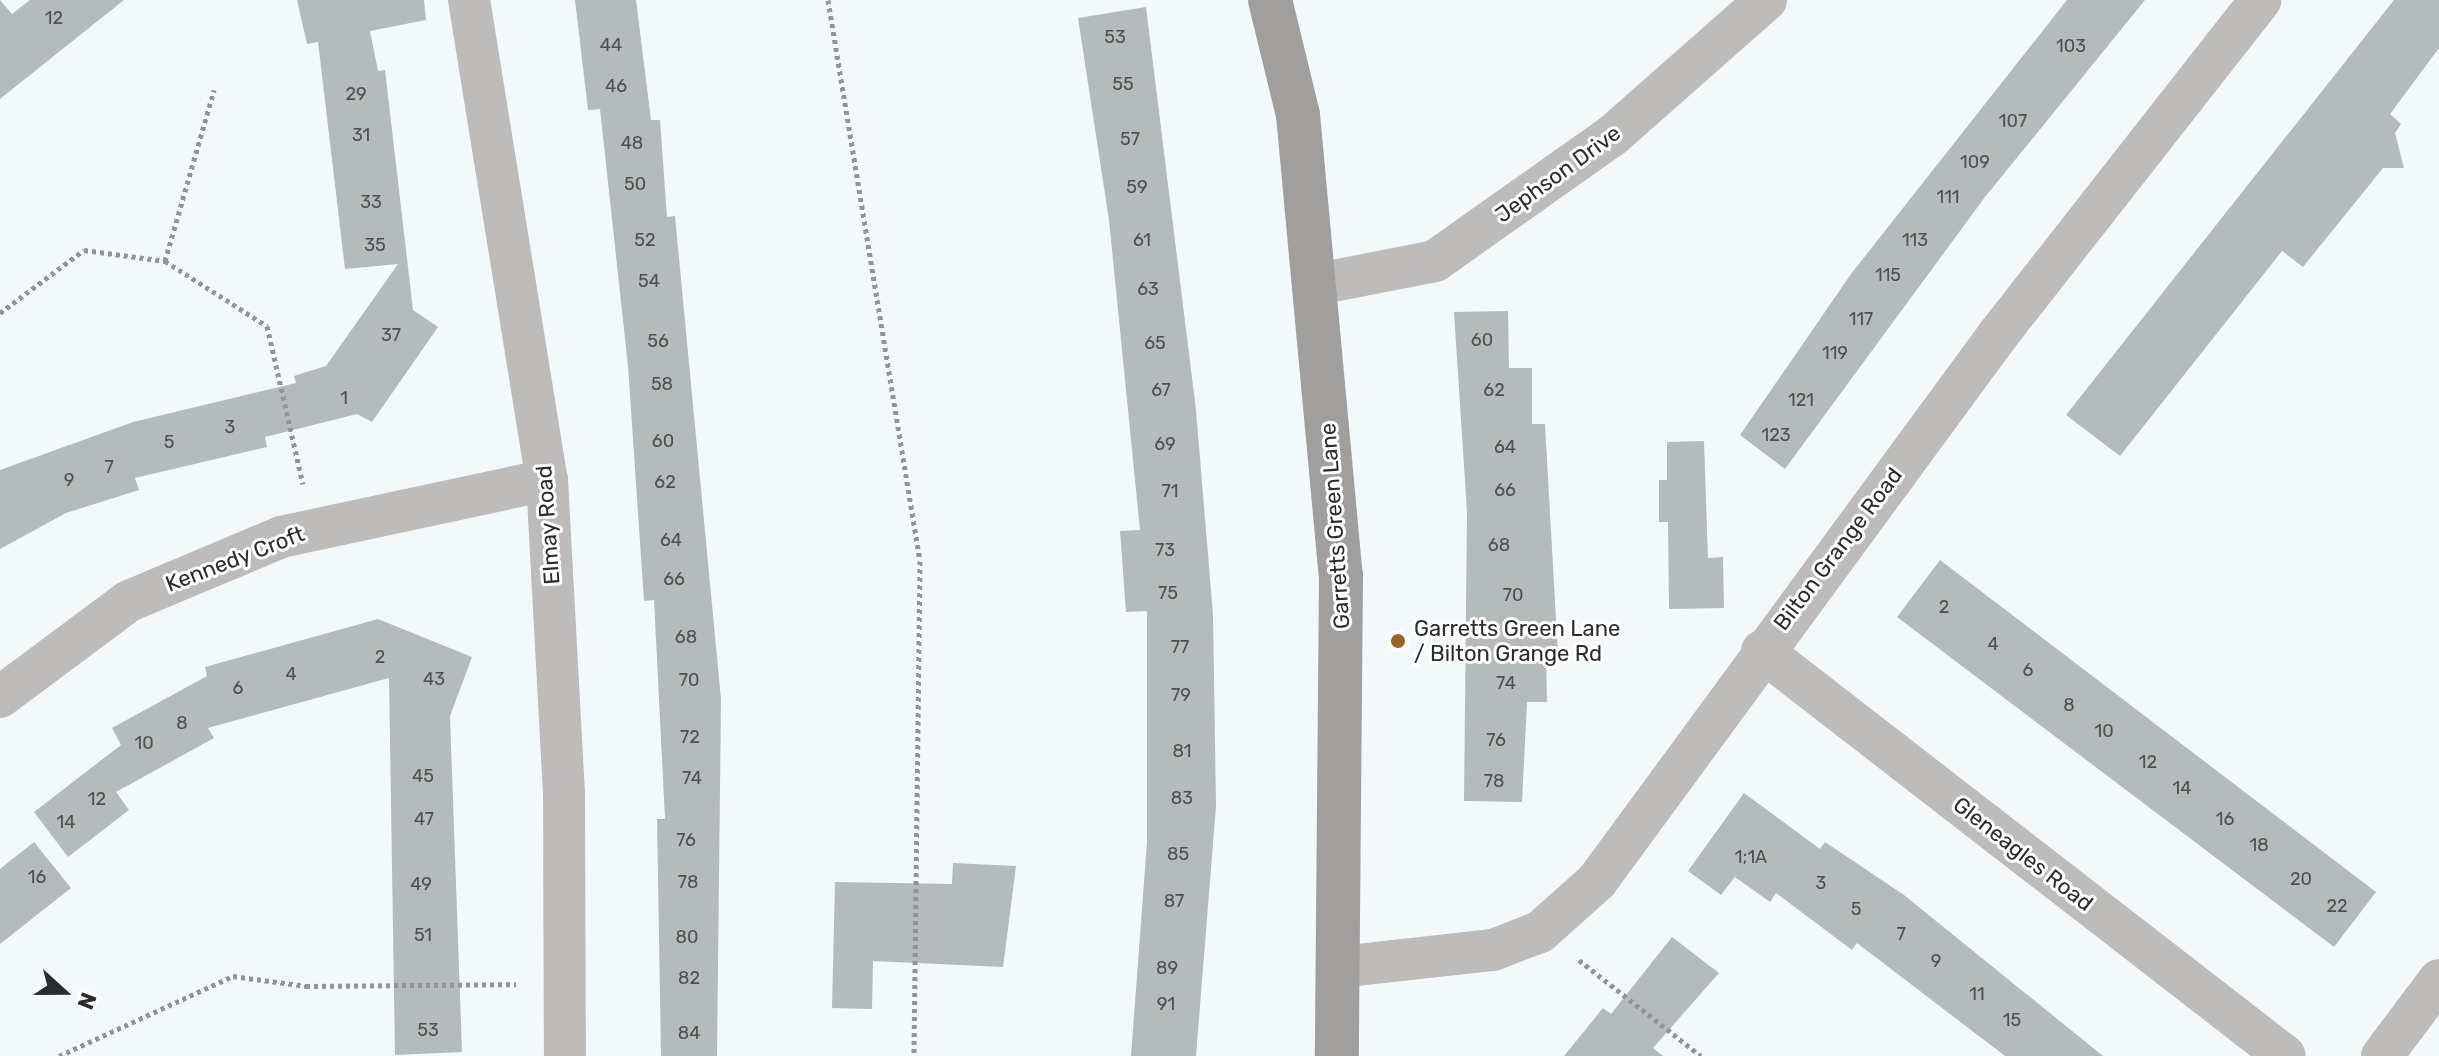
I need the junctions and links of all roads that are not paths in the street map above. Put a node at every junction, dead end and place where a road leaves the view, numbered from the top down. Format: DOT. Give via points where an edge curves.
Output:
graph roads {
  1 [pos="469,0"];
  2 [pos="1270,0"];
  3 [pos="1766,0"];
  4 [pos="2260,0"];
  5 [pos="1318,284"];
  6 [pos="547,480"];
  7 [pos="1762,651"];
  8 [pos="0,697"];
  9 [pos="1339,967"];
  10 [pos="2439,980"];
  11 [pos="565,1056"];
  12 [pos="1337,1056"];
  13 [pos="2285,1056"];
  14 [pos="2382,1056"];
  1 -- 6 [label="street, Elmay Road"];
  2 -- 5 [label="street, Garretts Green Lane" via="1298,115"];
  3 -- 5 [label="street, Jephson Drive" via="1613,135 1435,261"];
  4 -- 7 [label="street, Bilton Grange Road"];
  5 -- 9 [label="street, Garretts Green Lane" via="1341,575"];
  6 -- 8 [label="street, Kennedy Croft" via="313,529 129,601"];
  6 -- 11 [label="street, Elmay Road" via="564,796"];
  7 -- 9 [label="street, Bilton Grange Road" via="1597,881 1540,932 1493,950"];
  7 -- 13 [label="street, Gleneagles Road"];
  9 -- 12 [label="street, Garretts Green Lane"];
  10 -- 14 [label="street"];
}
